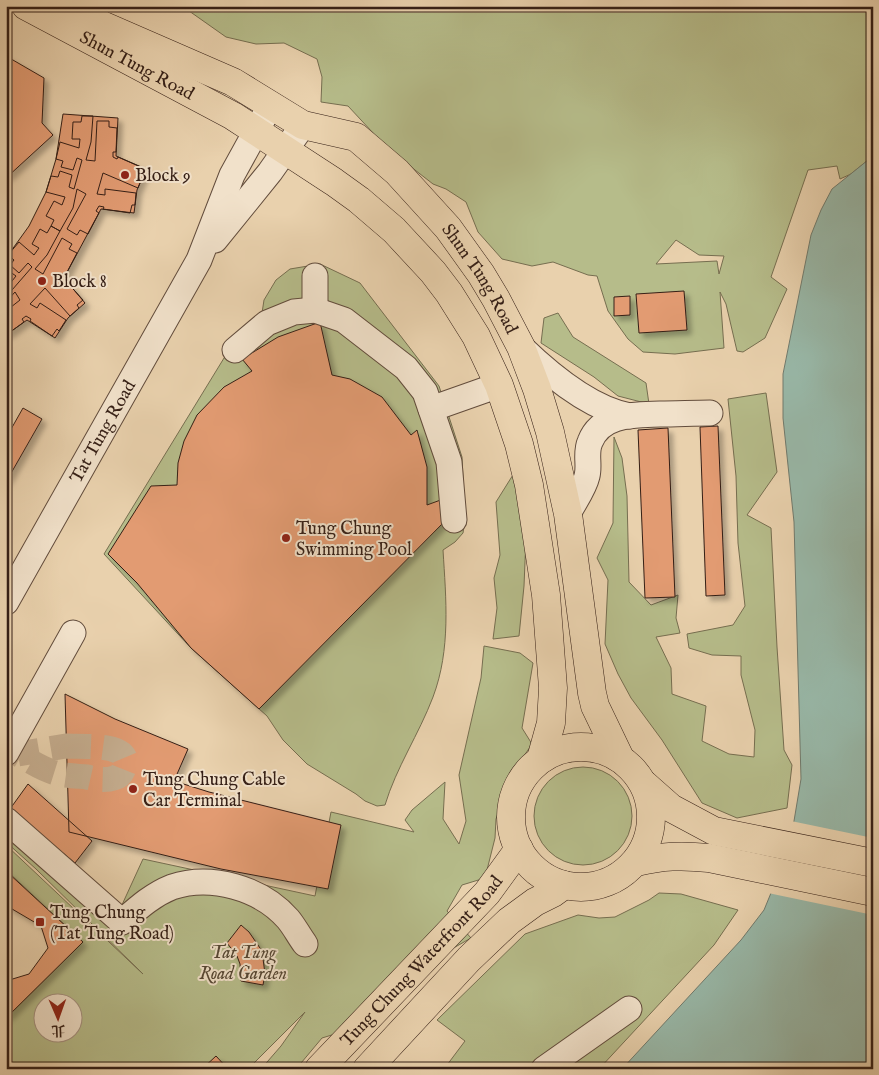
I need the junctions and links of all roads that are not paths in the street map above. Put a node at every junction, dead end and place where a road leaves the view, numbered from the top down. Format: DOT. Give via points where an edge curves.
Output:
graph roads {
  1 [pos="26,6"];
  2 [pos="68,6"];
  3 [pos="270,106"];
  4 [pos="303,125"];
  5 [pos="255,130"];
  6 [pos="285,150"];
  7 [pos="199,260"];
  8 [pos="316,276"];
  9 [pos="315,310"];
  10 [pos="521,347"];
  11 [pos="236,350"];
  12 [pos="500,385"];
  13 [pos="433,408"];
  14 [pos="630,416"];
  15 [pos="696,418"];
  16 [pos="568,514"];
  17 [pos="454,520"];
  18 [pos="6,602"];
  19 [pos="74,633"];
  20 [pos="10,753"];
  21 [pos="620,758"];
  22 [pos="542,759"];
  23 [pos="644,786"];
  24 [pos="6,820"];
  25 [pos="519,849"];
  26 [pos="636,862"];
  27 [pos="873,863"];
  28 [pos="564,885"];
  29 [pos="873,892"];
  30 [pos="305,944"];
  31 [pos="629,1009"];
  32 [pos="319,1069"];
  33 [pos="367,1069"];
  34 [pos="544,1069"];
  1 -- 5 [label="main road, Shun Tung Road"];
  2 -- 3 [label="main road, Shun Tung Road" via="233,82"];
  3 -- 4 [label="main road, Shun Tung Road"];
  3 -- 5 [label="street, Tat Tung Road"];
  4 -- 6 [label="street, Tat Tung Road"];
  4 -- 10 [label="main road, Shun Tung Road" via="356,137 407,183 466,252"];
  5 -- 6 [label="main road, Shun Tung Road"];
  5 -- 7 [label="street, Tat Tung Road" via="232,175"];
  6 -- 7 [label="street, Tat Tung Road"];
  6 -- 12 [label="main road, Shun Tung Road" via="358,200 415,252 460,310"];
  7 -- 18 [label="street, Tat Tung Road"];
  8 -- 9 [label="street"];
  9 -- 11 [label="street" via="294,312 268,323"];
  9 -- 13 [label="street" via="344,320 406,368"];
  10 -- 14 [label="street" via="540,365 589,400 610,411"];
  10 -- 16 [label="main road, Shun Tung Road" via="550,432"];
  12 -- 13 [label="street"];
  12 -- 22 [label="main road, Shun Tung Road" via="528,485 546,595 553,688 552,722"];
  13 -- 17 [label="street" via="449,462"];
  14 -- 15 [label="street"];
  14 -- 16 [label="street" via="616,418 593,434 589,443 586,483"];
  16 -- 21 [label="main road, Shun Tung Road" via="592,693"];
  19 -- 20 [label="street"];
  21 -- 22 [label="main road" via="594,748 580,747 567,748"];
  21 -- 23 [label="main road" via="634,770"];
  22 -- 25 [label="main road" via="524,777 513,800 511,825"];
  23 -- 26 [label="main road" via="652,819 650,832"];
  23 -- 27 [label="main road" via="672,808 714,831"];
  24 -- 30 [label="street" via="122,922 145,901 166,890 204,882 235,886 264,898 288,918"];
  25 -- 28 [label="main road" via="538,872"];
  25 -- 32 [label="main road, Tung Chung Waterfront Road" via="487,893"];
  26 -- 28 [label="main road" via="607,883 585,887"];
  26 -- 29 [label="main road" via="663,856 709,858"];
  28 -- 33 [label="main road, Tung Chung Waterfront Road" via="509,921 482,946"];
  31 -- 34 [label="street"];
}
